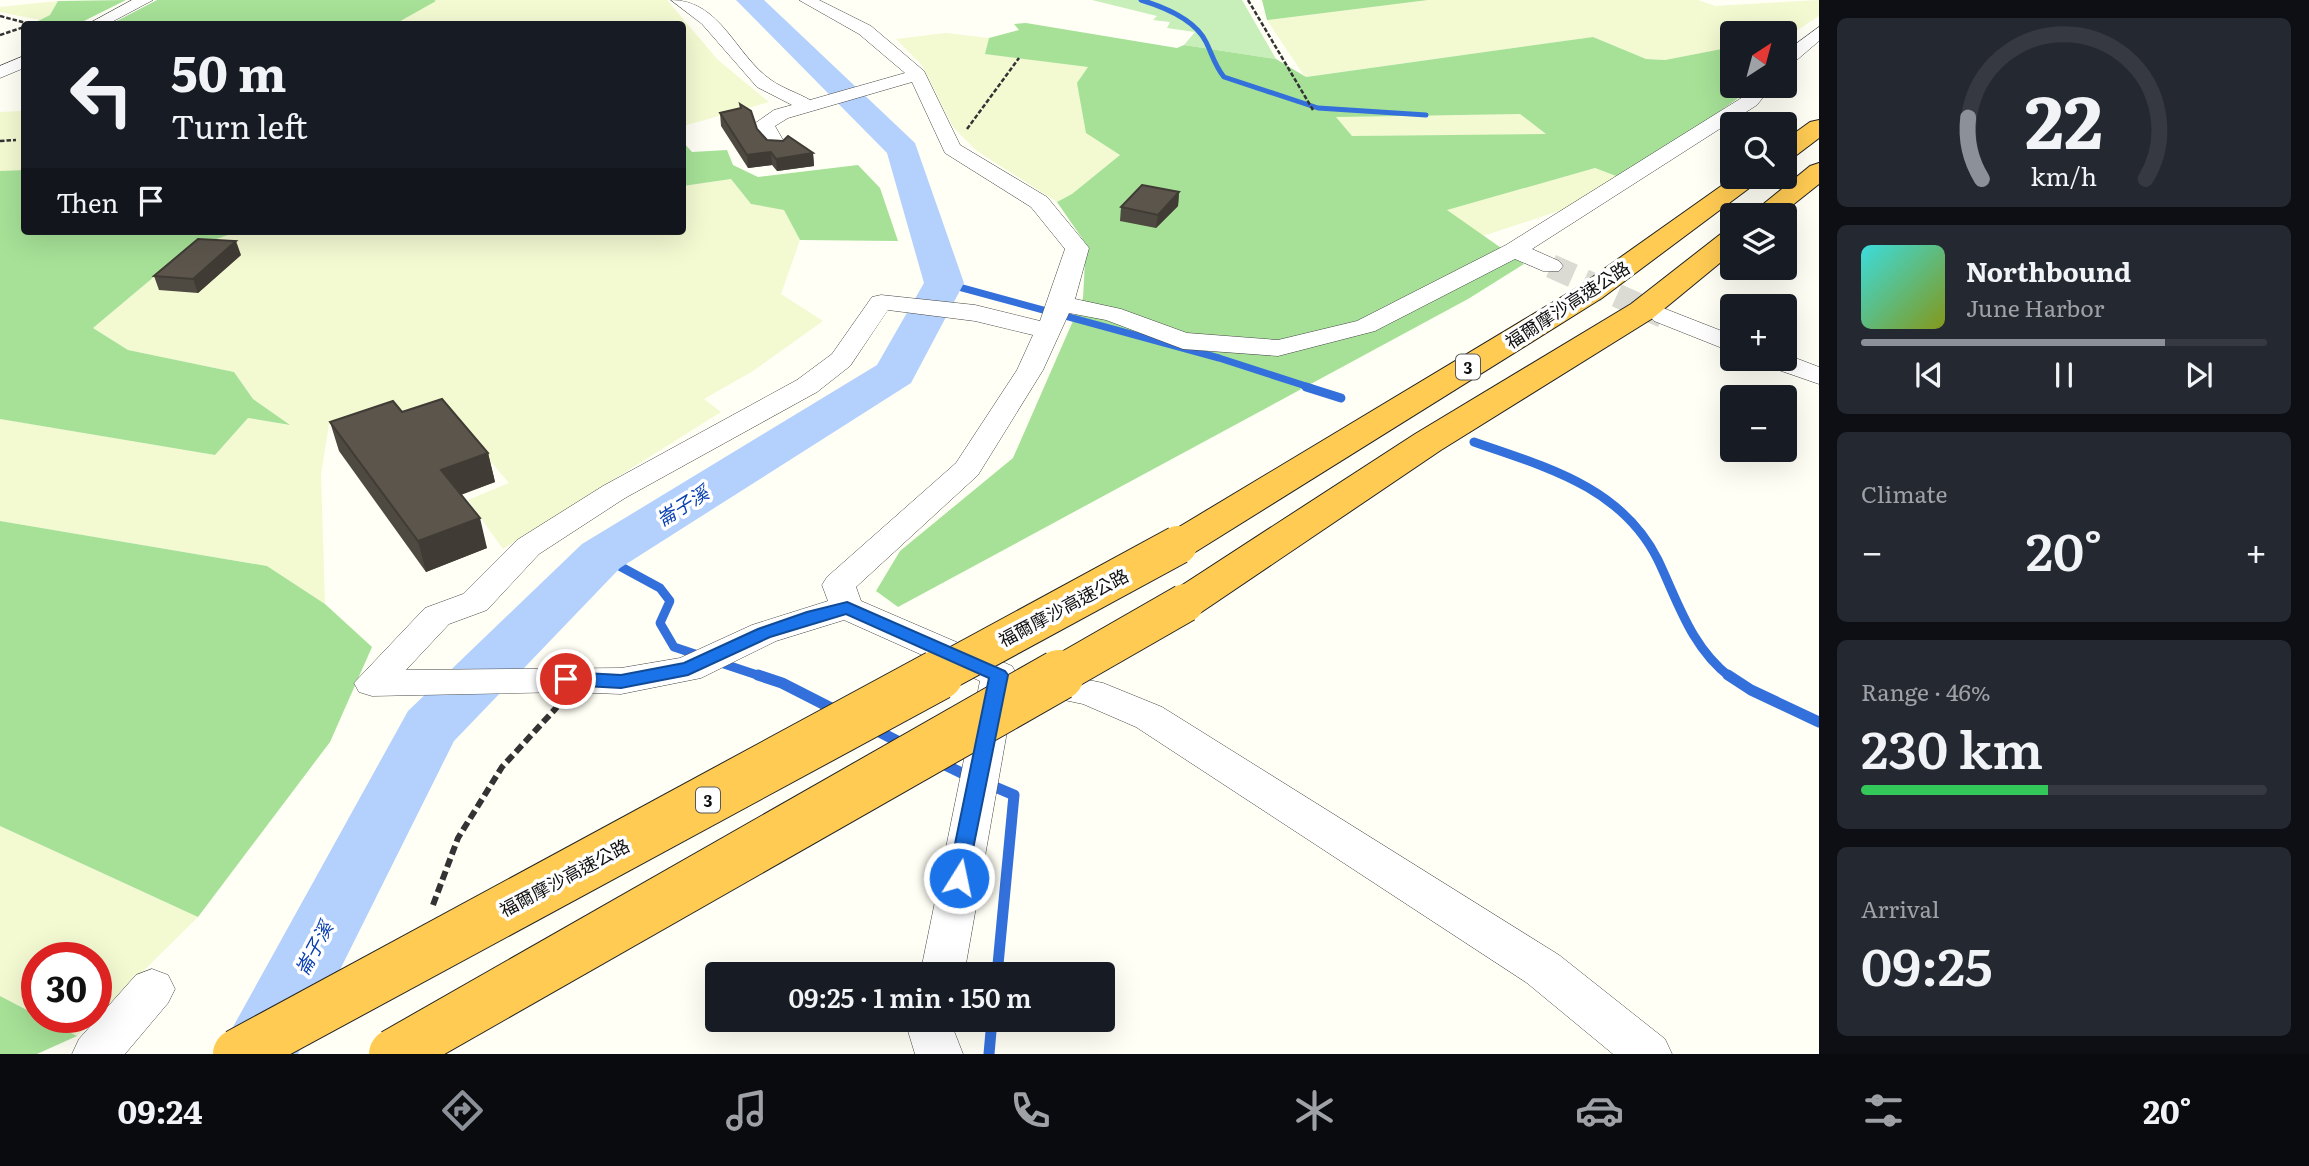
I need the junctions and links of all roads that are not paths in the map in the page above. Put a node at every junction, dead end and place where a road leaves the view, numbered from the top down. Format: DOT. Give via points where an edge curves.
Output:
graph roads {
  1 [pos="145,0"];
  2 [pos="679,0"];
  3 [pos="807,0"];
  4 [pos="102,21"];
  5 [pos="1819,32"];
  6 [pos="1797,51"];
  7 [pos="21,62"];
  8 [pos="0,73"];
  9 [pos="918,75"];
  10 [pos="1753,98"];
  11 [pos="808,106"];
  12 [pos="1819,127"];
  13 [pos="1797,143"];
  14 [pos="777,147"];
  15 [pos="1819,172"];
  16 [pos="1734,189"];
  17 [pos="1779,203"];
  18 [pos="1720,249"];
  19 [pos="1514,250"];
  20 [pos="1550,266"];
  21 [pos="1061,304"];
  22 [pos="1663,316"];
  23 [pos="1048,331"];
  24 [pos="1720,339"];
  25 [pos="1797,368"];
  26 [pos="1819,376"];
  27 [pos="847,608"];
  28 [pos="999,675"];
  29 [pos="944,962"];
  30 [pos="152,989"];
  31 [pos="931,1032"];
  32 [pos="96,1054"];
  33 [pos="238,1054"];
  34 [pos="394,1054"];
  35 [pos="939,1054"];
  36 [pos="1648,1054"];
  1 -- 4 [label="street"];
  2 -- 11 [label="street" via="708,20 763,83"];
  3 -- 9 [label="street" via="865,30"];
  5 -- 6 [label="street"];
  7 -- 8 [label="street"];
  9 -- 11 [label="street"];
  9 -- 21 [label="street" via="952,149 1039,202 1077,248"];
  10 -- 19 [label="street"];
  11 -- 14 [label="street" via="764,124"];
  12 -- 13 [label="highway"];
  15 -- 17 [label="highway"];
  16 -- 33 [label="highway, 福爾摩沙高速公路 / 3, bridge" via="1591,292 1178,545"];
  18 -- 34 [label="highway, 3, bridge" via="1642,311 1428,442 1185,603"];
  19 -- 20 [label="street"];
  19 -- 21 [label="street" via="1366,326 1278,348 1183,341 1112,314"];
  21 -- 23 [label="street"];
  22 -- 24 [label="street"];
  23 -- 27 [label="street" via="1030,370 967,469 839,585"];
  23 -- 27 [label="street" via="975,313 881,302 841,360 807,386 614,492 528,547 475,602 437,616 372,683 621,681 688,669 764,633"];
  25 -- 26 [label="street"];
  27 -- 28 [label="street"];
  28 -- 29 [label="street"];
  28 -- 36 [label="street" via="1090,692 1149,717 1543,969"];
  30 -- 32 [label="street"];
  31 -- 35 [label="street"];
}
